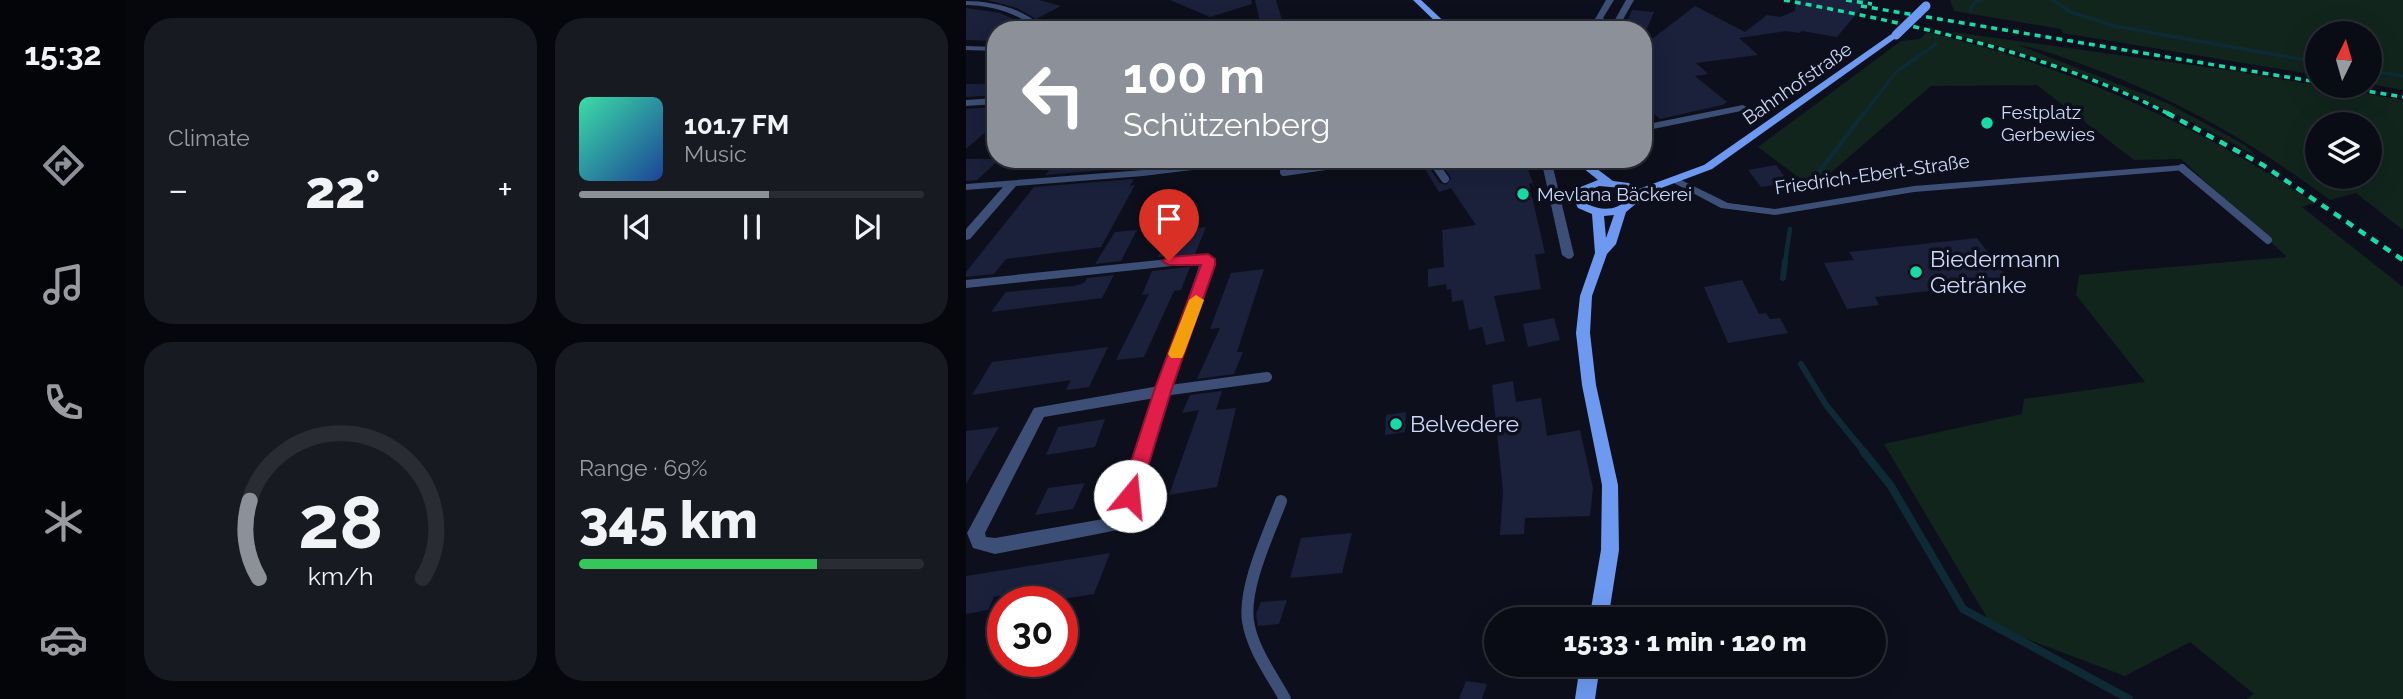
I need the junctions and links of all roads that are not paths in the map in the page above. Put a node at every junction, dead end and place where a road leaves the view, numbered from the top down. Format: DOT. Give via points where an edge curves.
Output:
graph roads {
  1 [pos="1417,0"];
  2 [pos="1610,0"];
  3 [pos="1630,0"];
  4 [pos="966,3"];
  5 [pos="1927,3"];
  6 [pos="1032,21"];
  7 [pos="1439,21"];
  8 [pos="1602,21"];
  9 [pos="1618,21"];
  10 [pos="966,48"];
  11 [pos="987,49"];
  12 [pos="987,102"];
  13 [pos="966,103"];
  14 [pos="1743,108"];
  15 [pos="1652,126"];
  16 [pos="1184,168"];
  17 [pos="1312,168"];
  18 [pos="1437,168"];
  19 [pos="1548,168"];
  20 [pos="1580,168"];
  21 [pos="1589,168"];
  22 [pos="2182,168"];
  23 [pos="1284,172"];
  24 [pos="1445,179"];
  25 [pos="1675,181"];
  26 [pos="1608,182"];
  27 [pos="1012,184"];
  28 [pos="1625,185"];
  29 [pos="1589,186"];
  30 [pos="966,187"];
  31 [pos="1634,194"];
  32 [pos="1621,210"];
  33 [pos="1598,212"];
  34 [pos="966,236"];
  35 [pos="2268,240"];
  36 [pos="1601,253"];
  37 [pos="1569,255"];
  38 [pos="966,284"];
  39 [pos="1267,377"];
  40 [pos="1163,391"];
  41 [pos="1281,501"];
  42 [pos="1600,607"];
  43 [pos="1588,677"];
  44 [pos="1285,699"];
  45 [pos="1585,699"];
  1 -- 7 [label="main road"];
  2 -- 8 [label="street"];
  3 -- 9 [label="street"];
  4 -- 6 [label="street" via="981,3"];
  5 -- 25 [label="main road, Bahnhofstraße, bridge" via="1896,35 1709,167"];
  10 -- 11 [label="street"];
  12 -- 13 [label="street"];
  14 -- 15 [label="street"];
  16 -- 27 [label="street"];
  17 -- 23 [label="lane"];
  18 -- 24 [label="lane"];
  19 -- 37 [label="street"];
  20 -- 29 [label="main road"];
  21 -- 26 [label="main road"];
  22 -- 25 [label="street, Friedrich-Ebert-Straße" via="1914,188 1775,212 1725,206"];
  22 -- 35 [label="lane"];
  25 -- 28 [label="main road, Bahnhofstraße"];
  25 -- 31 [label="main road, Bahnhofstraße"];
  26 -- 28 [label="main road, Bahnhofstraße"];
  26 -- 29 [label="main road"];
  27 -- 30 [label="street"];
  27 -- 34 [label="street"];
  28 -- 31 [label="main road"];
  29 -- 33 [label="main road" via="1577,201"];
  31 -- 32 [label="main road" via="1630,205"];
  32 -- 33 [label="main road"];
  32 -- 36 [label="main road" via="1610,244"];
  33 -- 36 [label="main road"];
  36 -- 42 [label="main road" via="1586,296 1583,333 1610,485 1610,550"];
  38 -- 40 [label="street" via="1208,259"];
  39 -- 40 [label="lane"];
  40 -- 40 [label="street" via="1122,523 995,546 979,543 976,533 1039,412"];
  41 -- 44 [label="lane" via="1251,589 1247,618"];
  43 -- 45 [label="main road"];
}
